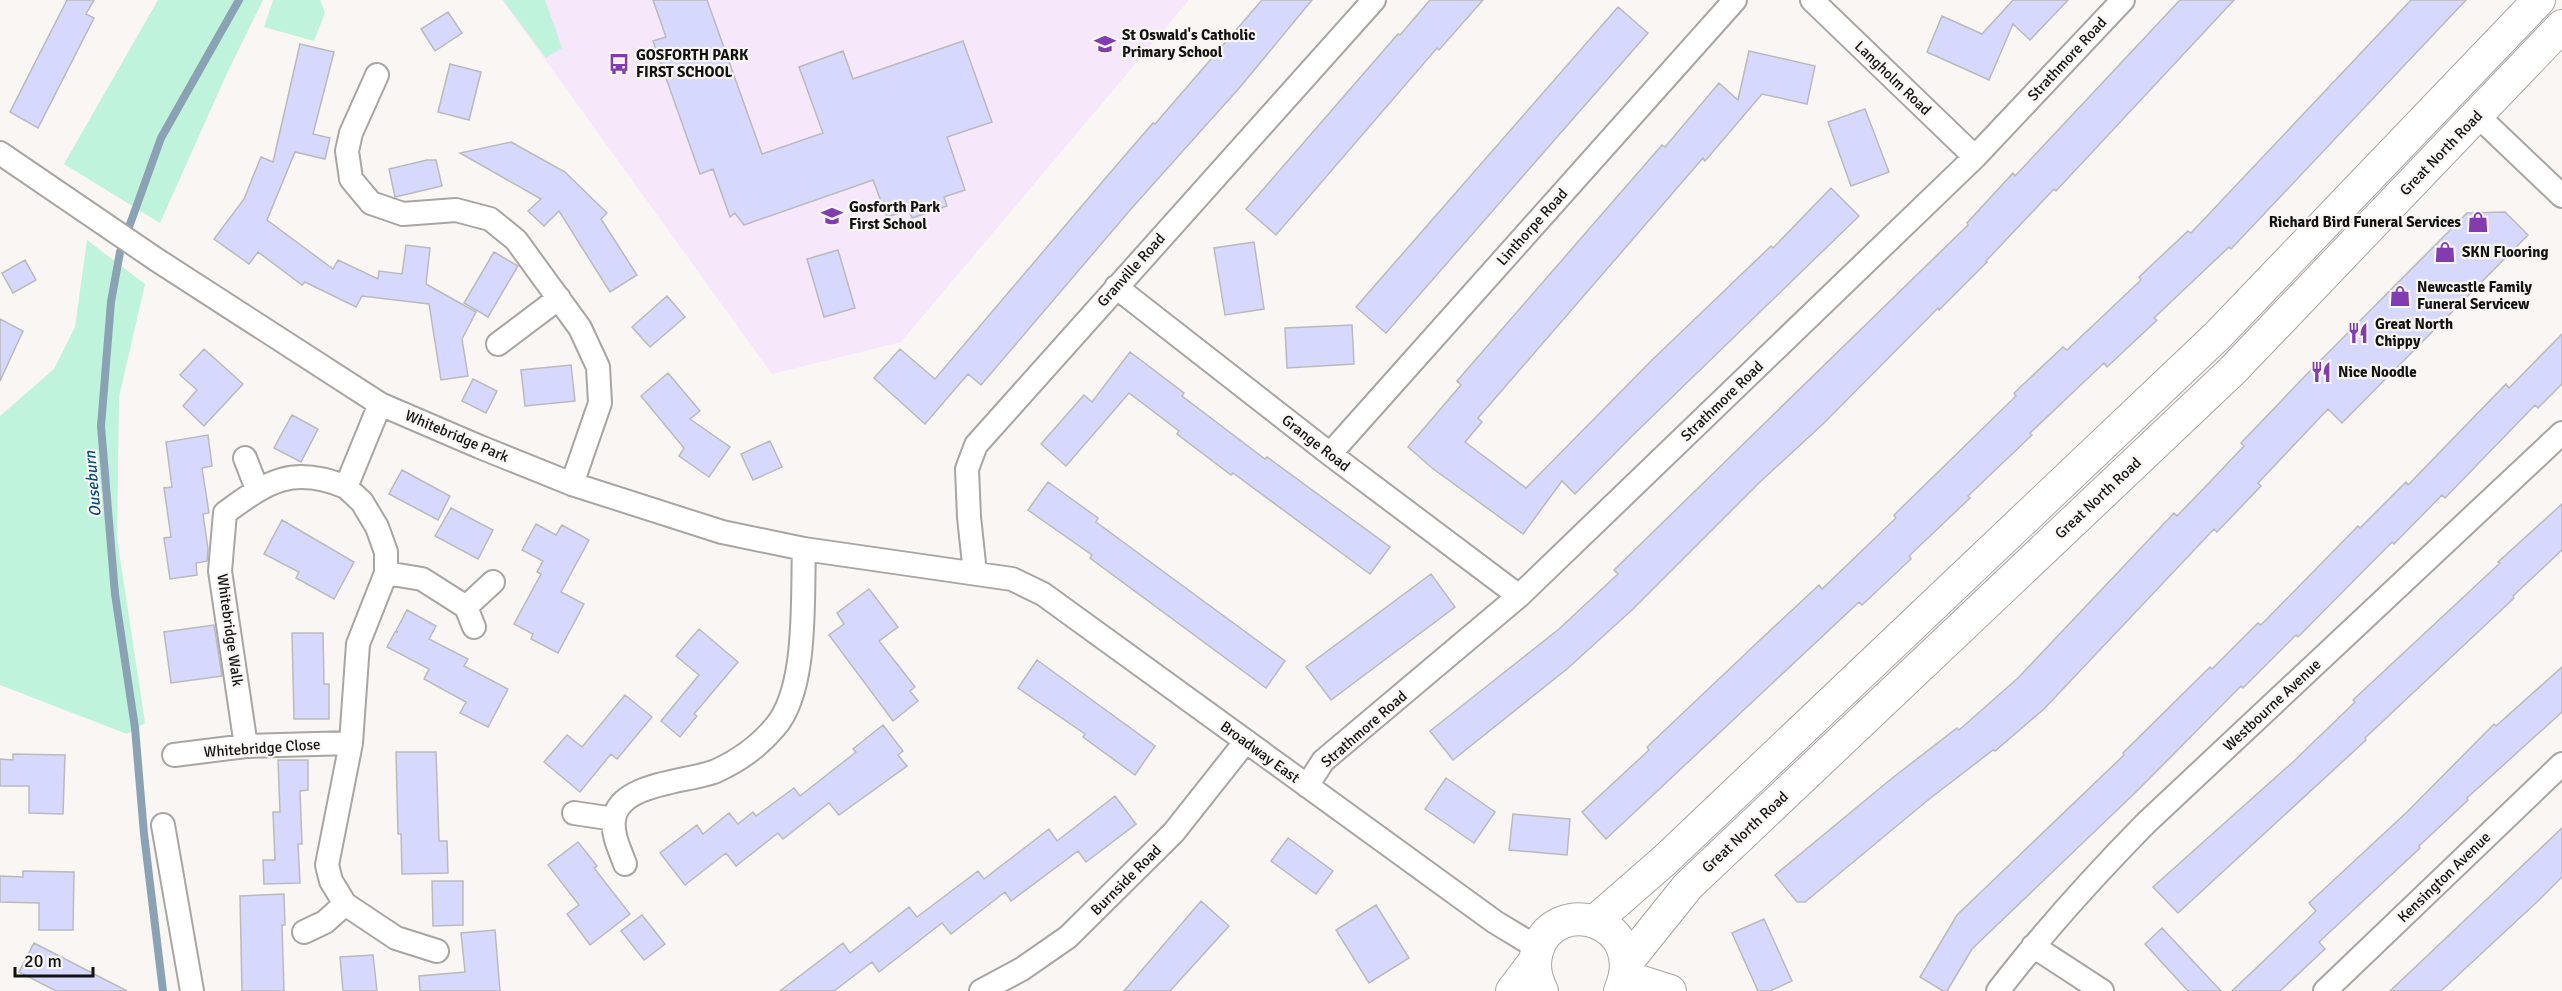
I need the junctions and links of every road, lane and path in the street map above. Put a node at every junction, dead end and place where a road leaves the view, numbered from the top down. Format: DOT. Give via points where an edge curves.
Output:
graph roads {
  1 [pos="1374,0"];
  2 [pos="1735,0"];
  3 [pos="1812,0"];
  4 [pos="2122,0"];
  5 [pos="2539,0"];
  6 [pos="2562,26"];
  7 [pos="377,75"];
  8 [pos="2477,115"];
  9 [pos="0,153"];
  10 [pos="1975,157"];
  11 [pos="2562,196"];
  12 [pos="1116,287"];
  13 [pos="559,298"];
  14 [pos="498,344"];
  15 [pos="380,404"];
  16 [pos="2562,433"];
  17 [pos="1330,454"];
  18 [pos="245,458"];
  19 [pos="572,484"];
  20 [pos="346,487"];
  21 [pos="257,489"];
  22 [pos="804,549"];
  23 [pos="386,573"];
  24 [pos="975,573"];
  25 [pos="493,582"];
  26 [pos="1519,596"];
  27 [pos="1246,741"];
  28 [pos="351,742"];
  29 [pos="246,746"];
  30 [pos="174,755"];
  31 [pos="2562,764"];
  32 [pos="1307,786"];
  33 [pos="574,813"];
  34 [pos="614,819"];
  35 [pos="163,825"];
  36 [pos="625,864"];
  37 [pos="345,904"];
  38 [pos="1595,921"];
  39 [pos="304,932"];
  40 [pos="2033,946"];
  41 [pos="437,951"];
  42 [pos="1538,967"];
  43 [pos="1624,977"];
  44 [pos="192,991"];
  45 [pos="981,991"];
  46 [pos="1512,991"];
  47 [pos="1670,991"];
  48 [pos="1998,991"];
  49 [pos="2102,991"];
  50 [pos="2325,991"];
  1 -- 12 [label="street, Granville Road"];
  2 -- 17 [label="street, Linthorpe Road"];
  3 -- 10 [label="street, Langholm Road"];
  4 -- 10 [label="street, Strathmore Road"];
  5 -- 38 [label="main road" via="2218,335"];
  6 -- 8 [label="main road, Great North Road"];
  7 -- 13 [label="street" via="351,133 347,152 351,179 371,203 403,213 456,210 490,219 516,240"];
  8 -- 11 [label="street"];
  8 -- 43 [label="main road, Great North Road" via="2232,371 1688,886"];
  9 -- 15 [label="street, Whitebridge Park"];
  10 -- 26 [label="street, Strathmore Road"];
  12 -- 17 [label="street, Grange Road"];
  12 -- 24 [label="street, Granville Road" via="976,445 967,469"];
  13 -- 14 [label="street"];
  13 -- 19 [label="street" via="580,328 598,367 600,403"];
  15 -- 19 [label="street, Whitebridge Park"];
  15 -- 20 [label="street"];
  16 -- 40 [label="street, Westbourne Avenue" via="2146,823"];
  17 -- 26 [label="street, Grange Road"];
  18 -- 21 [label="street"];
  19 -- 22 [label="street, Whitebridge Park" via="722,531"];
  20 -- 21 [label="street" via="323,478 298,476"];
  20 -- 23 [label="street" via="362,502 377,527 386,552"];
  21 -- 29 [label="street, Whitebridge Walk" via="225,513 220,572"];
  22 -- 24 [label="street, Whitebridge Park"];
  22 -- 34 [label="street" via="798,674 791,702 775,727 749,752 715,771 638,791 621,805"];
  23 -- 25 [label="street" via="422,579 470,617"];
  23 -- 28 [label="street" via="358,644"];
  24 -- 27 [label="street, Broadway East" via="1012,579 1043,594"];
  26 -- 32 [label="street, Strathmore Road" via="1323,761"];
  27 -- 32 [label="street, Broadway East"];
  27 -- 45 [label="street, Burnside Road" via="1174,832 1068,937"];
  28 -- 29 [label="street, Whitebridge Close"];
  28 -- 37 [label="street" via="327,865 331,881"];
  29 -- 30 [label="street, Whitebridge Close"];
  31 -- 50 [label="street, Kensington Avenue"];
  32 -- 42 [label="street, Broadway East" via="1495,922"];
  33 -- 34 [label="street"];
  34 -- 36 [label="street" via="616,840"];
  35 -- 44 [label="street"];
  37 -- 39 [label="street" via="325,922"];
  37 -- 41 [label="street" via="396,938"];
  38 -- 42 [label="main road" via="1581,919 1561,924 1544,936"];
  38 -- 43 [label="main road" via="1607,927 1624,948"];
  40 -- 48 [label="street, Westbourne Avenue"];
  40 -- 49 [label="street"];
  42 -- 46 [label="main road"];
  43 -- 47 [label="main road"];
}
